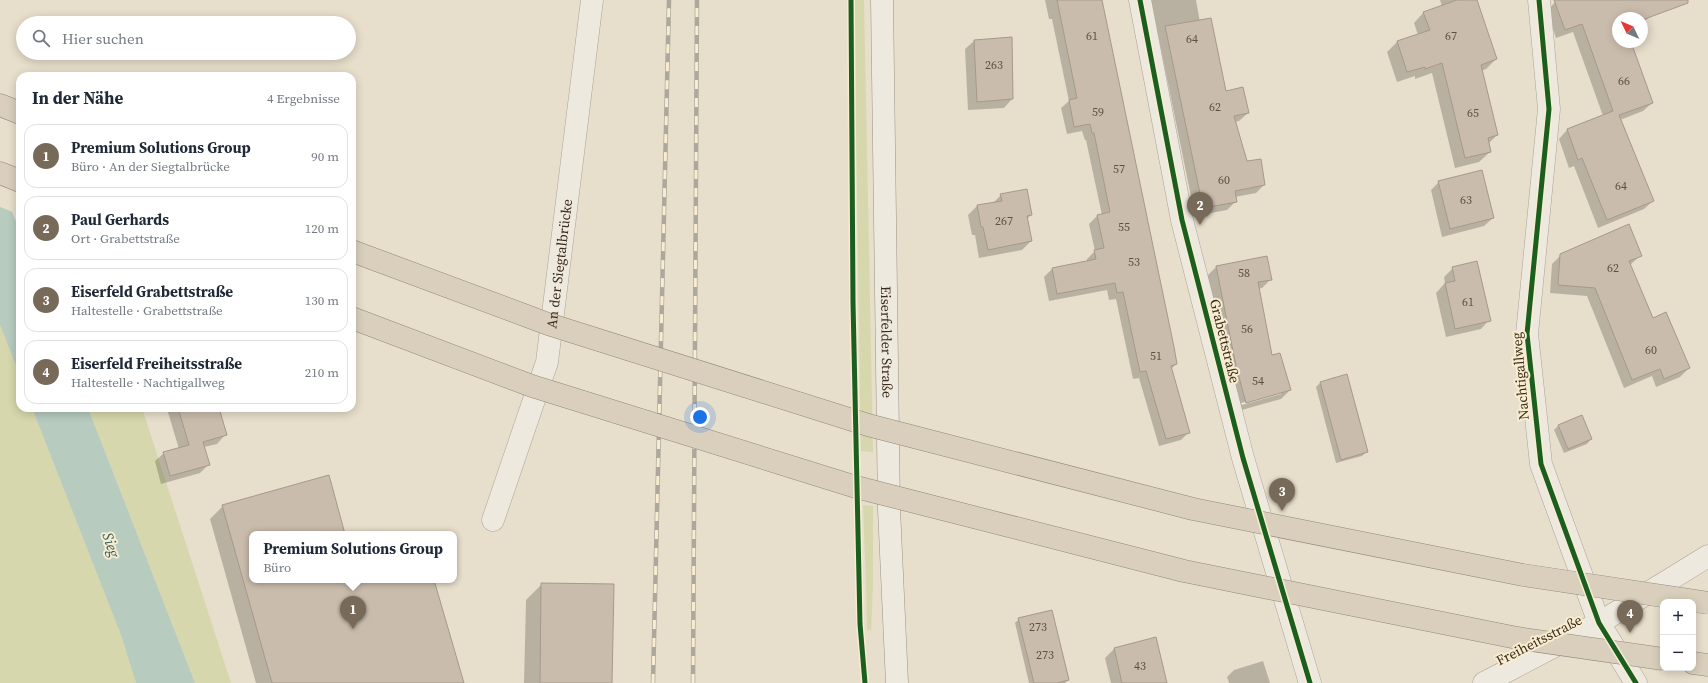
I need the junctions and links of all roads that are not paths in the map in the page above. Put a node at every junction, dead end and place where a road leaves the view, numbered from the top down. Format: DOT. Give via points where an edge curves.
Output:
graph roads {
  1 [pos="592,0"];
  2 [pos="882,0"];
  3 [pos="1140,0"];
  4 [pos="1539,0"];
  5 [pos="0,105"];
  6 [pos="16,111"];
  7 [pos="0,172"];
  8 [pos="16,179"];
  9 [pos="356,252"];
  10 [pos="356,320"];
  11 [pos="493,520"];
  12 [pos="1708,556"];
  13 [pos="1708,602"];
  14 [pos="1599,623"];
  15 [pos="1660,659"];
  16 [pos="1696,663"];
  17 [pos="1708,665"];
  18 [pos="897,683"];
  19 [pos="1310,683"];
  20 [pos="1484,683"];
  21 [pos="1636,683"];
  1 -- 11 [label="street, An der Siegtalbrücke" via="547,362"];
  2 -- 18 [label="street, Eiserfelder Straße" via="889,509"];
  3 -- 19 [label="street, Grabettstraße" via="1182,220 1243,458"];
  4 -- 14 [label="street, Nachtigallweg" via="1549,109 1527,334 1540,464"];
  5 -- 6 [label="highway"];
  7 -- 8 [label="highway"];
  9 -- 13 [label="highway, bridge" via="548,324 876,427 1193,509 1522,575"];
  10 -- 15 [label="highway, bridge" via="532,386 856,488 1184,571 1517,638"];
  12 -- 14 [label="street, Freiheitsstraße"];
  14 -- 20 [label="street, Freiheitsstraße"];
  14 -- 21 [label="street, Nachtigallweg"];
  16 -- 17 [label="highway"];
}
